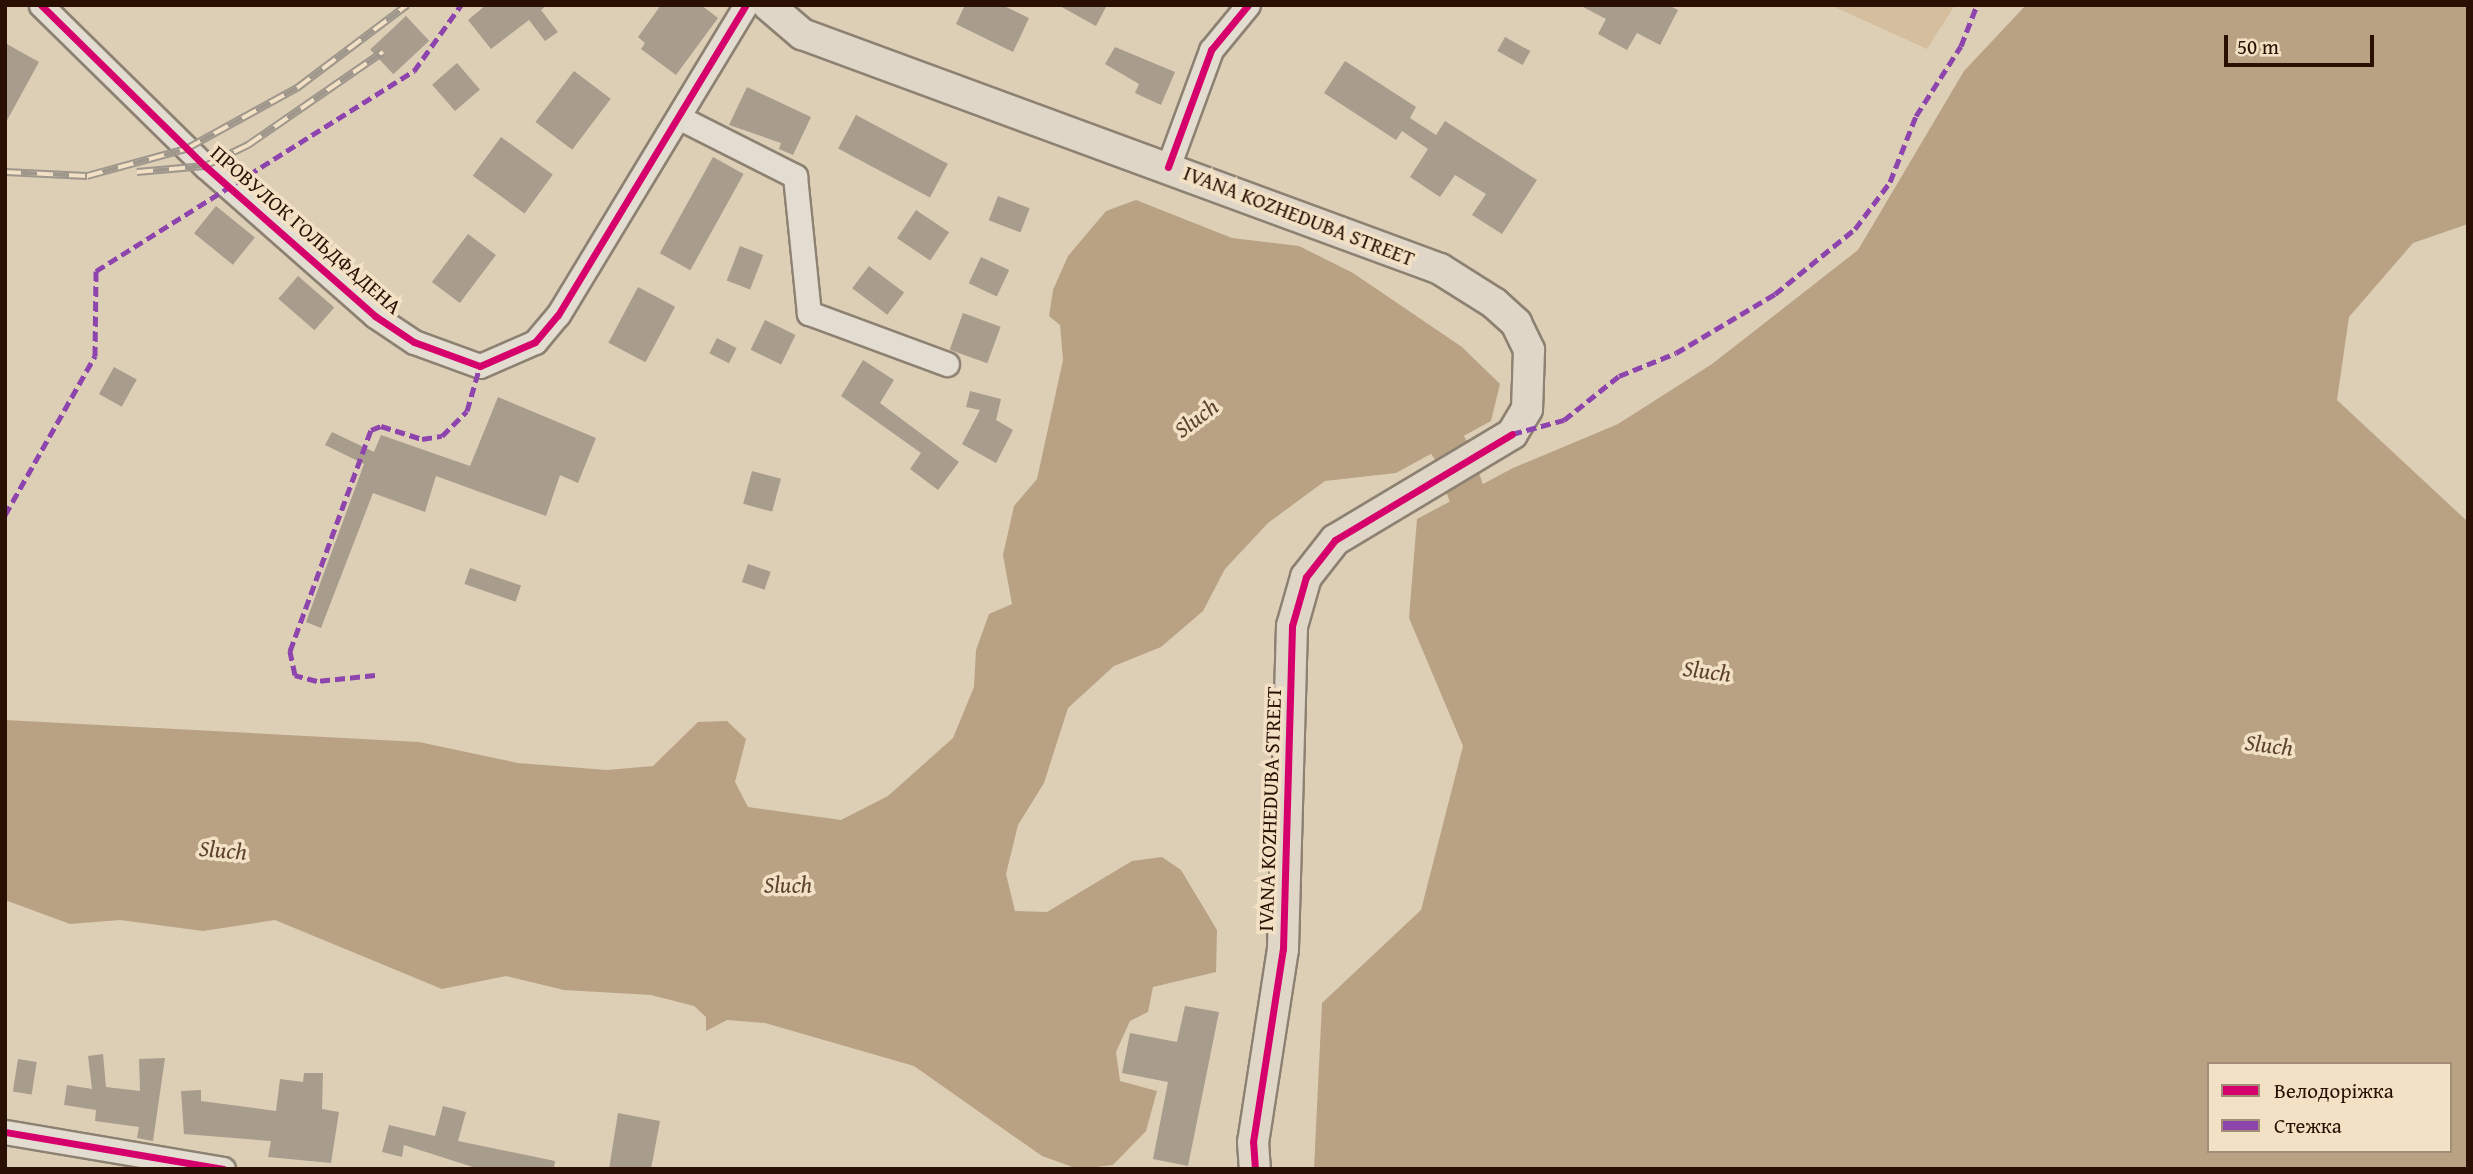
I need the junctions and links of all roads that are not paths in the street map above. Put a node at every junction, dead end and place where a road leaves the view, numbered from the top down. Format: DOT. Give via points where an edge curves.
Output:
graph roads {
  1 [pos="41,5"];
  2 [pos="746,5"];
  3 [pos="768,5"];
  4 [pos="1248,5"];
  5 [pos="682,119"];
  6 [pos="1168,167"];
  7 [pos="947,364"];
  8 [pos="5,1132"];
  9 [pos="223,1169"];
  10 [pos="1255,1169"];
  1 -- 5 [label="street, ПРОВУЛОК ГОЛЬДФАДЕНА" via="195,158 375,316 414,342 480,366 535,342 558,315"];
  2 -- 5 [label="street, ПРОВУЛОК ГОЛЬДФАДЕНА"];
  3 -- 6 [label="main road, IVANA KOZHEDUBA STREET" via="802,34"];
  4 -- 6 [label="street" via="1211,50"];
  5 -- 7 [label="street" via="795,176 809,313"];
  6 -- 10 [label="main road, IVANA KOZHEDUBA STREET" via="1440,269 1494,303 1516,323 1531,360 1527,409 1512,434 1335,540 1306,577 1292,626 1283,949 1253,1142"];
  8 -- 9 [label="street"];
}
